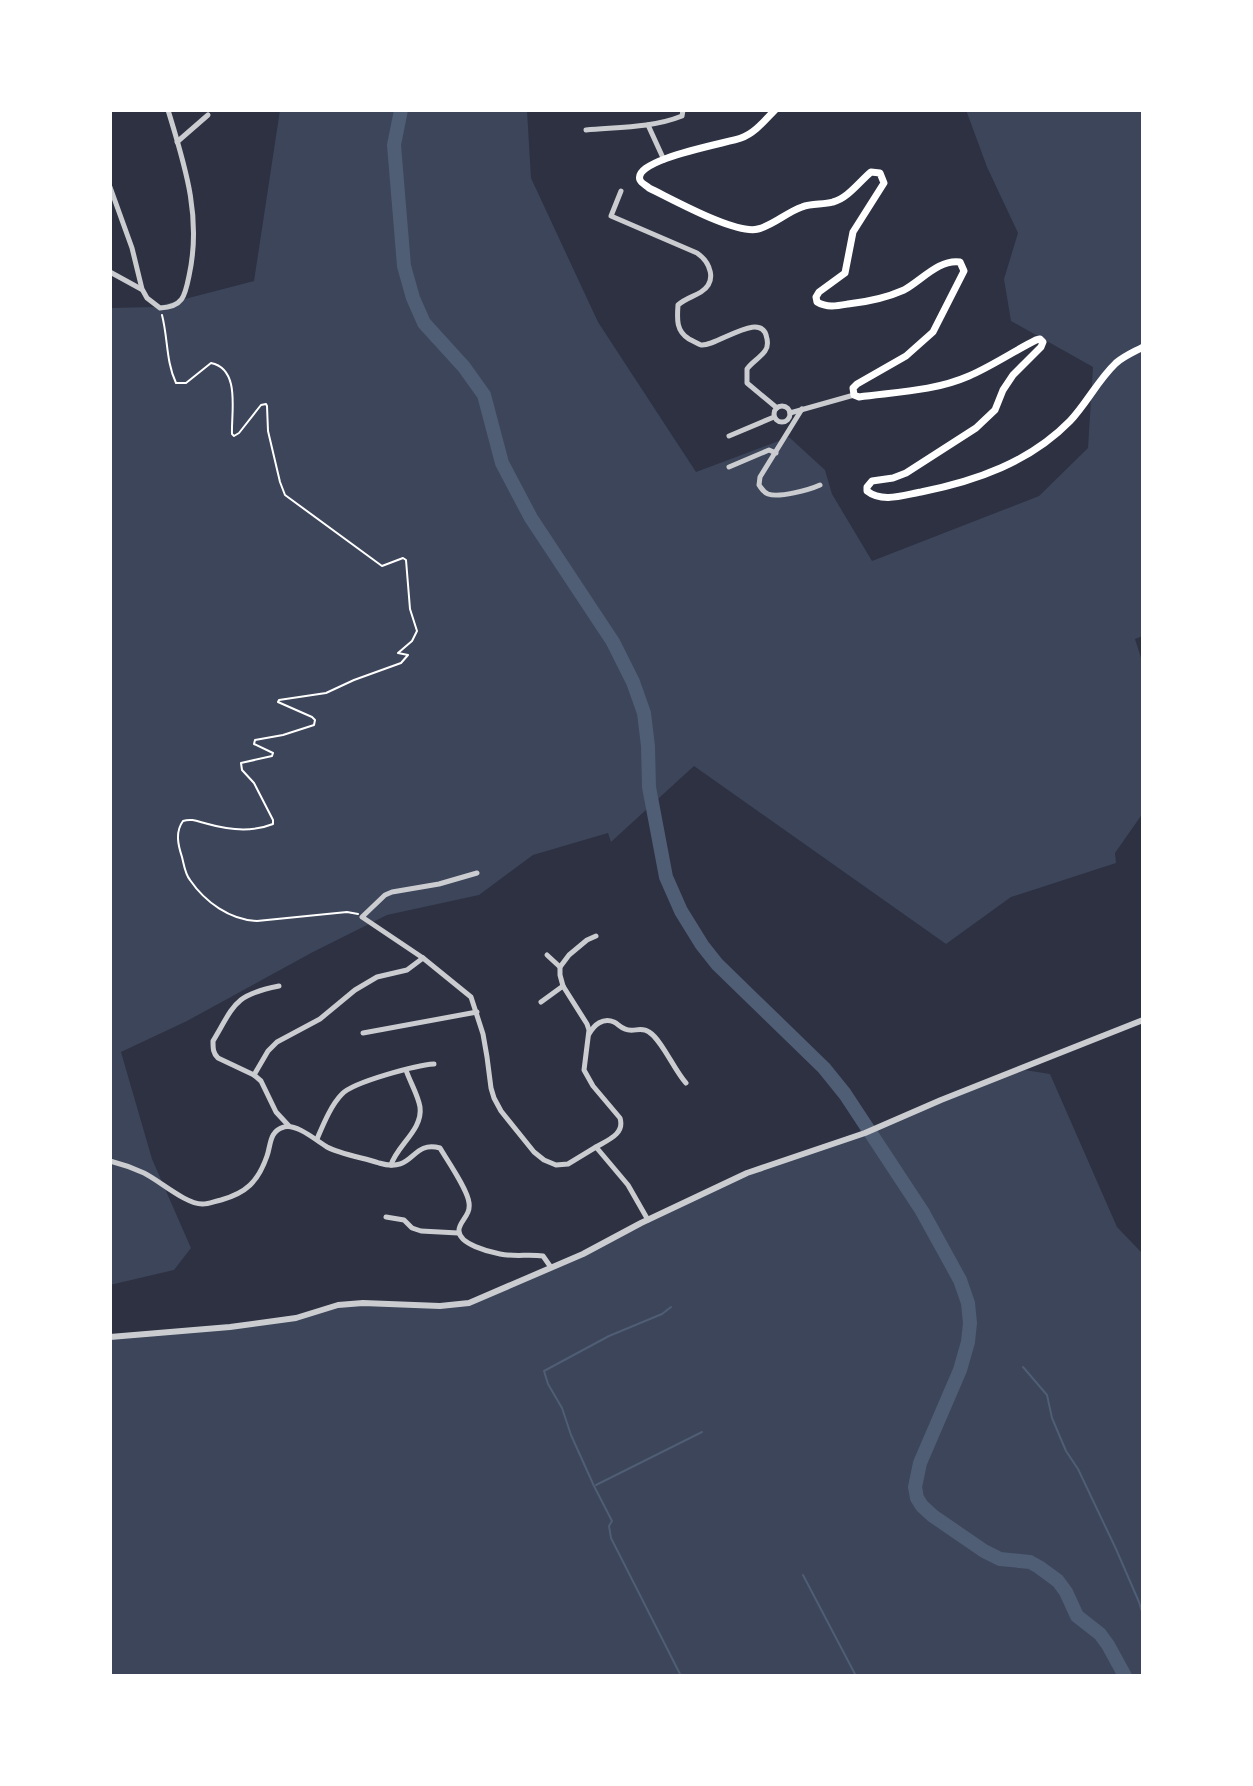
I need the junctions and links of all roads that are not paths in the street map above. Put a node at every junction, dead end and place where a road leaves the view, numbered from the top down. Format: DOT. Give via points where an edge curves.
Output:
graph roads {
  1 [pos="168,110"];
  2 [pos="683,110"];
  3 [pos="775,110"];
  4 [pos="208,115"];
  5 [pos="648,125"];
  6 [pos="586,130"];
  7 [pos="177,142"];
  8 [pos="664,160"];
  9 [pos="110,187"];
  10 [pos="621,191"];
  11 [pos="110,272"];
  12 [pos="142,289"];
  13 [pos="1143,347"];
  14 [pos="854,395"];
  15 [pos="777,408"];
  16 [pos="802,409"];
  17 [pos="790,413"];
  18 [pos="774,417"];
  19 [pos="729,436"];
  20 [pos="776,453"];
  21 [pos="729,467"];
  22 [pos="820,485"];
  23 [pos="477,873"];
  24 [pos="596,936"];
  25 [pos="547,955"];
  26 [pos="423,958"];
  27 [pos="560,967"];
  28 [pos="279,986"];
  29 [pos="563,986"];
  30 [pos="541,1002"];
  31 [pos="477,1012"];
  32 [pos="1143,1020"];
  33 [pos="363,1033"];
  34 [pos="589,1035"];
  35 [pos="434,1064"];
  36 [pos="406,1070"];
  37 [pos="254,1075"];
  38 [pos="686,1083"];
  39 [pos="289,1126"];
  40 [pos="317,1139"];
  41 [pos="596,1147"];
  42 [pos="110,1161"];
  43 [pos="391,1166"];
  44 [pos="386,1217"];
  45 [pos="648,1220"];
  46 [pos="458,1233"];
  47 [pos="550,1266"];
  48 [pos="110,1337"];
  1 -- 7 [label="street"];
  2 -- 5 [label="street" via="677,119"];
  3 -- 8 [label="main road" via="752,133"];
  4 -- 7 [label="street"];
  5 -- 6 [label="street"];
  5 -- 8 [label="street"];
  7 -- 12 [label="street" via="194,224 185,296 160,308"];
  8 -- 14 [label="main road" via="639,175 641,183 728,224 753,230 803,206 837,201 871,172 880,173 884,183 853,232 845,273 816,297 827,307 884,297 948,262 962,264 964,271 933,332 906,356 857,384"];
  9 -- 12 [label="street"];
  10 -- 15 [label="street" via="611,216 697,253 709,265 709,284 678,305 681,333 701,345 752,326 766,332 768,344 747,369 747,383"];
  11 -- 12 [label="street"];
  13 -- 14 [label="main road" via="1119,360 1069,422 1036,449 985,475 919,492 885,497 871,494 867,487 906,473 976,428 1043,342 1036,340 946,384"];
  14 -- 16 [label="street"];
  15 -- 17 [label="street" via="783,406"];
  15 -- 18 [label="street"];
  16 -- 17 [label="street"];
  16 -- 20 [label="street"];
  17 -- 18 [label="street" via="781,423"];
  18 -- 19 [label="street"];
  20 -- 21 [label="street" via="769,450"];
  20 -- 22 [label="street" via="760,477 761,489 772,495"];
  23 -- 26 [label="street" via="392,892 362,917"];
  24 -- 27 [label="street"];
  25 -- 27 [label="street"];
  26 -- 31 [label="street" via="471,997"];
  26 -- 37 [label="street" via="407,970 377,977 320,1019 277,1042"];
  27 -- 29 [label="street"];
  28 -- 37 [label="street" via="245,995 213,1041 218,1058"];
  29 -- 30 [label="street"];
  29 -- 34 [label="street"];
  31 -- 33 [label="street"];
  31 -- 41 [label="street" via="494,1098 534,1152 556,1165 568,1164"];
  32 -- 45 [label="street" via="865,1133 747,1173"];
  34 -- 38 [label="street" via="606,1020 625,1030 649,1031"];
  34 -- 41 [label="street" via="584,1070 622,1123 618,1133"];
  35 -- 36 [label="street"];
  36 -- 40 [label="street" via="343,1092"];
  36 -- 43 [label="street" via="420,1117"];
  37 -- 39 [label="street"];
  39 -- 40 [label="street"];
  39 -- 42 [label="street" via="272,1137 251,1186 205,1204"];
  40 -- 43 [label="street"];
  41 -- 45 [label="street" via="628,1185"];
  43 -- 46 [label="street" via="427,1146 440,1148 470,1205"];
  44 -- 46 [label="street" via="421,1231"];
  45 -- 47 [label="street"];
  46 -- 47 [label="street" via="472,1245 502,1255 543,1256"];
  47 -- 48 [label="street" via="483,1298 455,1305 338,1305 296,1318"];
}
